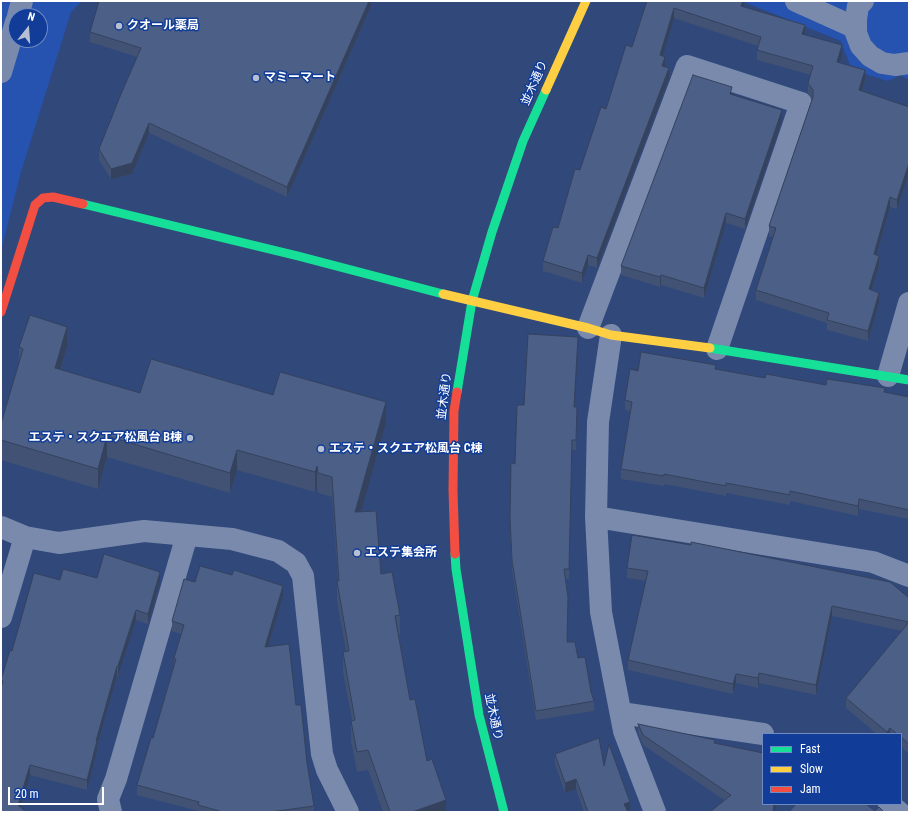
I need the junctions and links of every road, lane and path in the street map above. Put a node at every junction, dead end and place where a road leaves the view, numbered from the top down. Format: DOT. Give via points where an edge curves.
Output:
graph roads {
  1 [pos="586,1"];
  2 [pos="796,1"];
  3 [pos="863,1"];
  4 [pos="856,28"];
  5 [pos="8,48"];
  6 [pos="909,63"];
  7 [pos="1,72"];
  8 [pos="472,301"];
  9 [pos="909,303"];
  10 [pos="1,312"];
  11 [pos="588,328"];
  12 [pos="611,335"];
  13 [pos="717,349"];
  14 [pos="888,376"];
  15 [pos="909,380"];
  16 [pos="596,517"];
  17 [pos="1,527"];
  18 [pos="187,535"];
  19 [pos="25,537"];
  20 [pos="909,576"];
  21 [pos="1,617"];
  22 [pos="621,713"];
  23 [pos="762,734"];
  24 [pos="890,805"];
  25 [pos="111,812"];
  26 [pos="348,812"];
  27 [pos="504,812"];
  28 [pos="655,812"];
  29 [pos="899,812"];
  1 -- 8 [label="street, 並木通り" via="523,141"];
  2 -- 4 [label="street"];
  3 -- 4 [label="street" via="858,6"];
  4 -- 6 [label="street" via="861,46 870,56 882,63 895,66"];
  5 -- 7 [label="street"];
  8 -- 10 [label="street" via="53,197 43,198 35,205"];
  8 -- 11 [label="street"];
  8 -- 27 [label="street, 並木通り" via="454,411 452,490 456,569 479,715"];
  9 -- 14 [label="street"];
  11 -- 12 [label="street"];
  11 -- 13 [label="street" via="687,66 801,103"];
  12 -- 13 [label="street"];
  12 -- 16 [label="street" via="598,422"];
  13 -- 14 [label="street"];
  14 -- 15 [label="street"];
  16 -- 20 [label="street" via="874,562"];
  16 -- 22 [label="street" via="601,612"];
  17 -- 19 [label="street"];
  18 -- 19 [label="street" via="144,531 59,543"];
  18 -- 25 [label="street" via="108,799"];
  18 -- 26 [label="street" via="232,539 278,551 296,563 303,576 322,754"];
  19 -- 21 [label="street"];
  22 -- 23 [label="street"];
  22 -- 28 [label="street" via="624,730"];
  24 -- 29 [label="street"];
}
